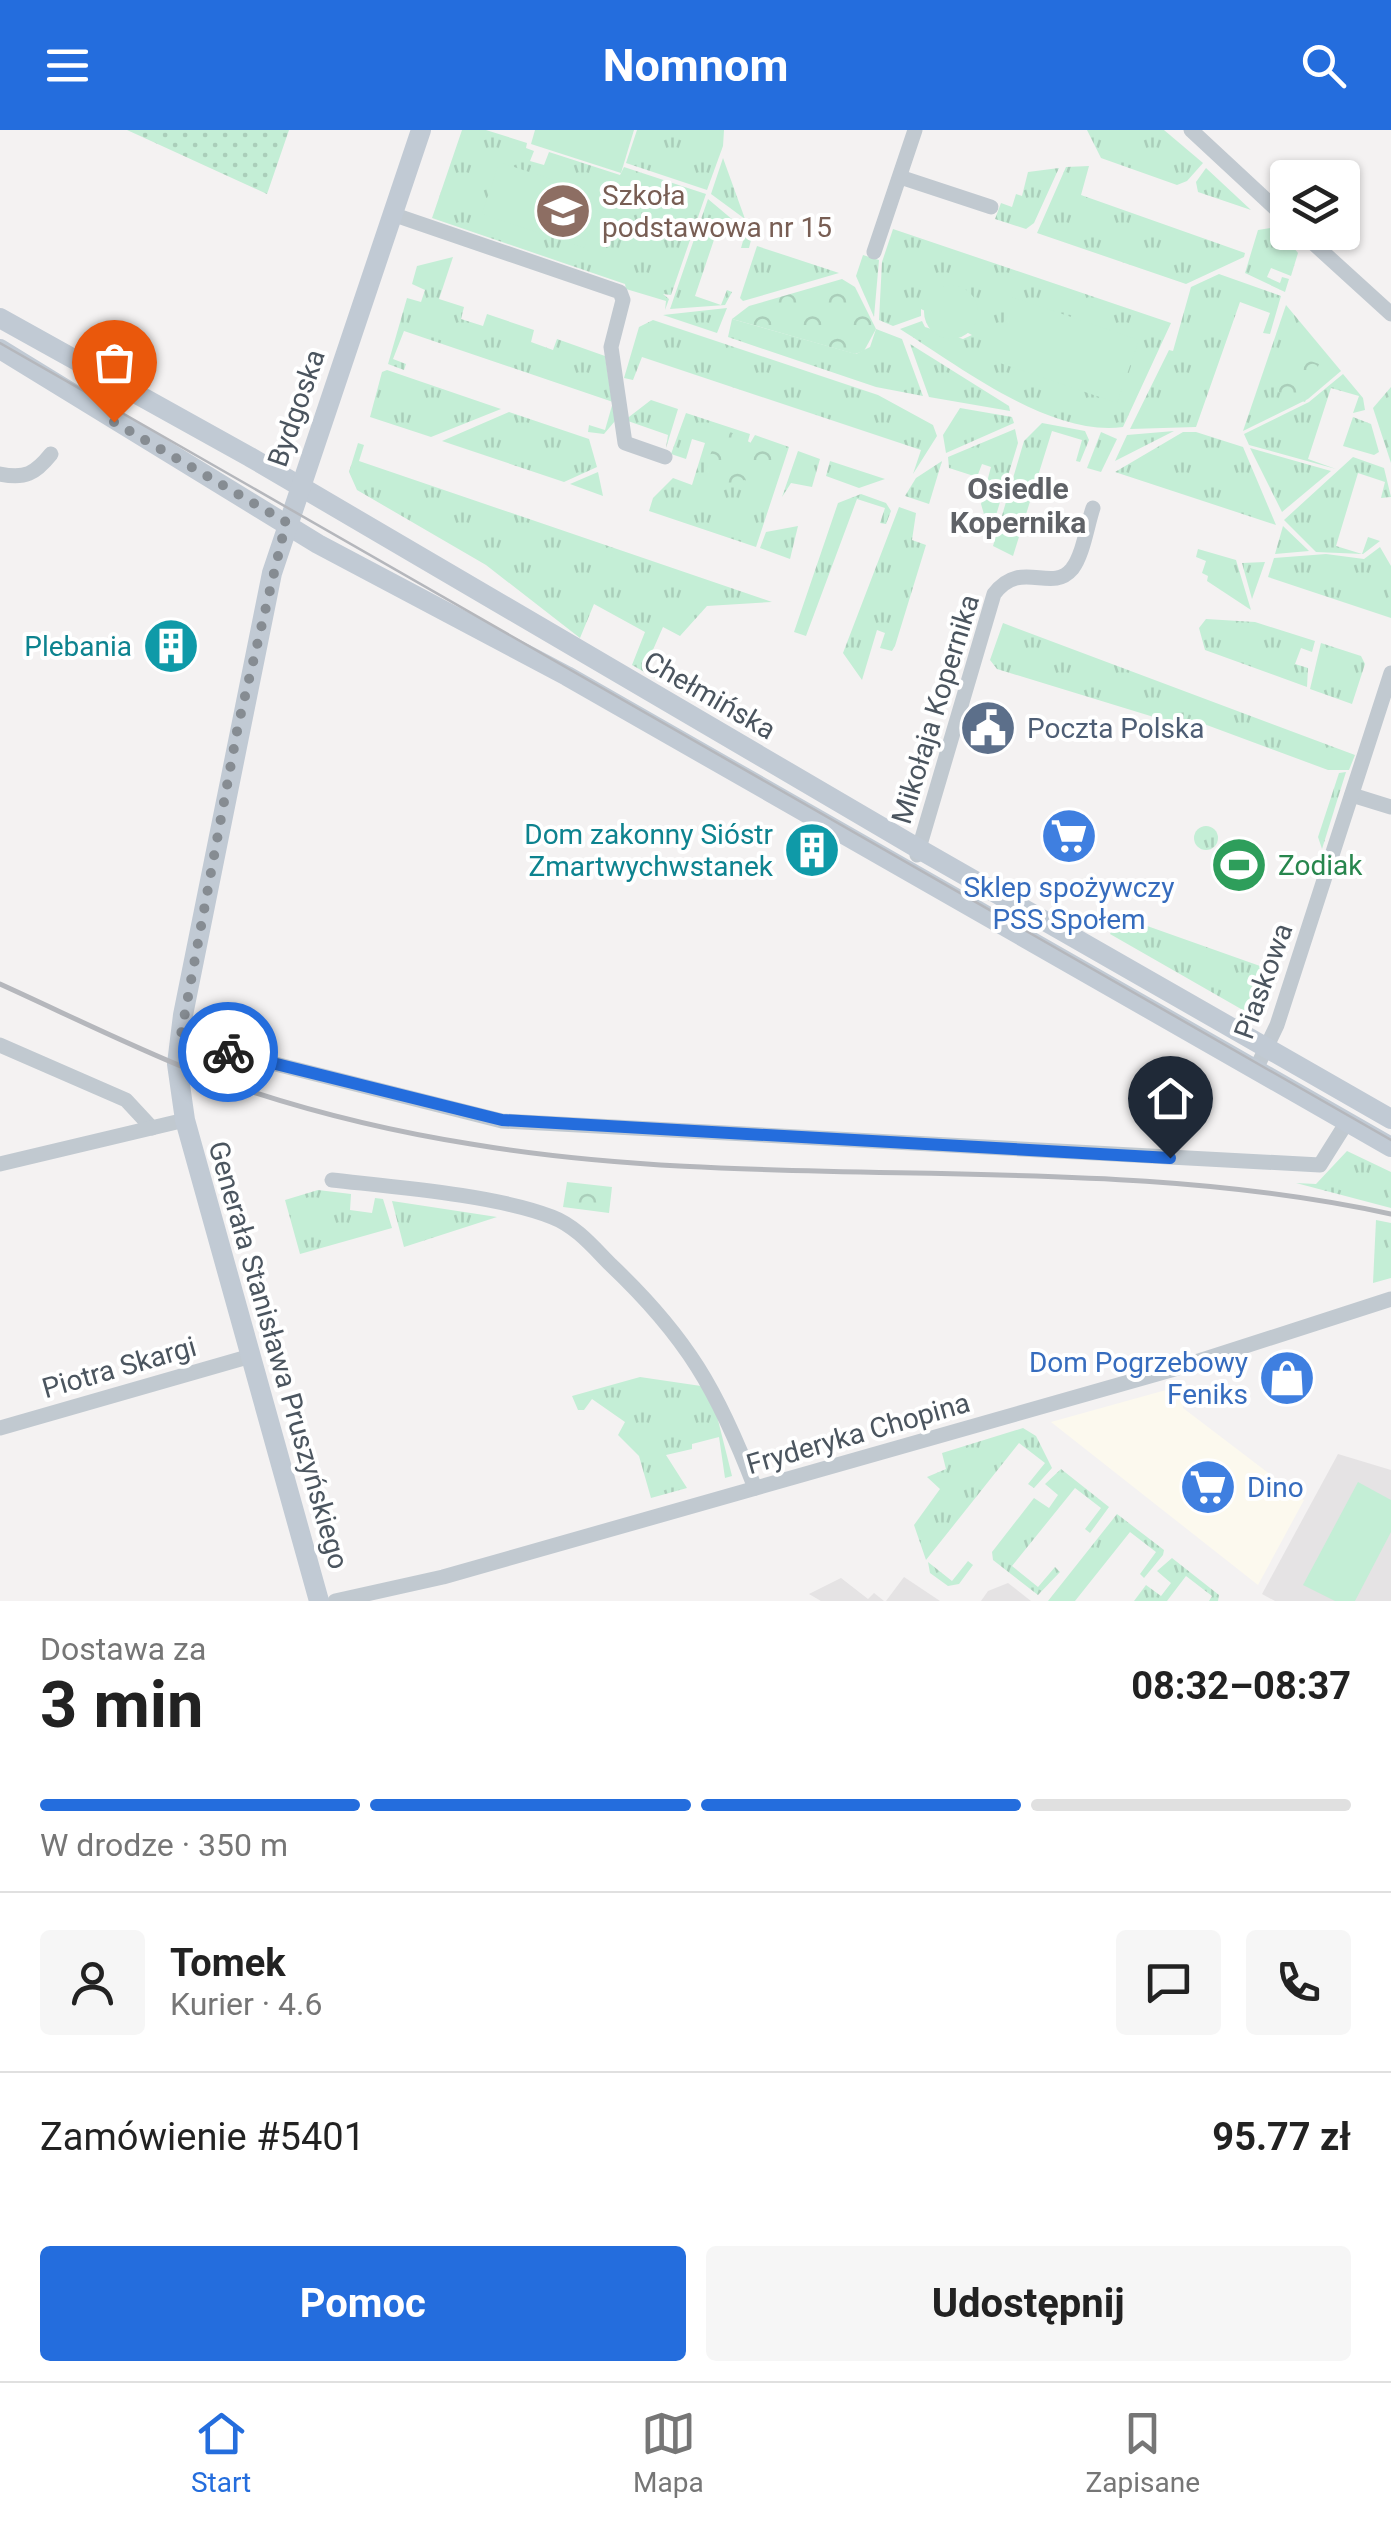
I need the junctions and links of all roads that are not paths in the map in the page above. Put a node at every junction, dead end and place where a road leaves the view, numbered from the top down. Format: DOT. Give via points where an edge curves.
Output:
graph roads {
  1 [pos="421,130"];
  2 [pos="914,130"];
  3 [pos="1191,130"];
  4 [pos="900,177"];
  5 [pos="1270,203"];
  6 [pos="991,207"];
  7 [pos="392,214"];
  8 [pos="1321,250"];
  9 [pos="874,252"];
  10 [pos="1391,314"];
  11 [pos="0,318"];
  12 [pos="0,349"];
  13 [pos="50,454"];
  14 [pos="665,457"];
  15 [pos="0,474"];
  16 [pos="299,487"];
  17 [pos="1093,508"];
  18 [pos="286,522"];
  19 [pos="1390,674"];
  20 [pos="1352,795"];
  21 [pos="1391,807"];
  22 [pos="919,849"];
  23 [pos="910,870"];
  24 [pos="180,1040"];
  25 [pos="0,1045"];
  26 [pos="1268,1048"];
  27 [pos="178,1064"];
  28 [pos="1256,1069"];
  29 [pos="1391,1119"];
  30 [pos="186,1120"];
  31 [pos="1347,1122"];
  32 [pos="152,1128"];
  33 [pos="1391,1147"];
  34 [pos="0,1164"];
  35 [pos="332,1180"];
  36 [pos="1391,1298"];
  37 [pos="252,1356"];
  38 [pos="0,1428"];
  39 [pos="755,1488"];
  40 [pos="319,1601"];
  41 [pos="335,1601"];
  1 -- 7 [label="main road, Bydgoska"];
  2 -- 4 [label="street"];
  3 -- 5 [label="street"];
  4 -- 6 [label="street"];
  4 -- 9 [label="street"];
  7 -- 14 [label="street" via="620,292 624,300 611,347 625,443"];
  7 -- 16 [label="main road, Bydgoska"];
  8 -- 10 [label="street"];
  11 -- 16 [label="main road, Chełmińska"];
  12 -- 18 [label="main road, Chełmińska"];
  13 -- 15 [label="street" via="26,476"];
  16 -- 18 [label="main road, Bydgoska"];
  16 -- 22 [label="main road, Chełmińska"];
  17 -- 22 [label="street, Mikołaja Kopernika" via="1074,567 1046,580 1012,576 994,594"];
  18 -- 23 [label="main road, Chełmińska"];
  18 -- 24 [label="main road, Bydgoska" via="238,726"];
  19 -- 20 [label="street, Piaskowa"];
  20 -- 21 [label="street"];
  20 -- 26 [label="street, Piaskowa"];
  22 -- 23 [label="street, Mikołaja Kopernika"];
  22 -- 26 [label="main road, Chełmińska"];
  23 -- 28 [label="main road, Chełmińska"];
  24 -- 27 [label="main road, Bydgoska"];
  24 -- 31 [label="street" via="502,1120 1320,1165"];
  25 -- 32 [label="street" via="126,1100"];
  26 -- 28 [label="street, Piaskowa"];
  26 -- 29 [label="main road, Chełmińska"];
  27 -- 30 [label="main road, Generała Stanisława Pruszyńskiego"];
  28 -- 31 [label="main road, Chełmińska"];
  30 -- 32 [label="street"];
  30 -- 37 [label="main road, Generała Stanisława Pruszyńskiego"];
  31 -- 33 [label="main road, Chełmińska"];
  32 -- 34 [label="street"];
  35 -- 39 [label="street" via="540,1213 574,1229 693,1354"];
  36 -- 39 [label="street, Fryderyka Chopina" via="1171,1370"];
  37 -- 38 [label="street, Piotra Skargi"];
  37 -- 40 [label="main road, Generała Stanisława Pruszyńskiego"];
  39 -- 41 [label="street, Fryderyka Chopina"];
}
